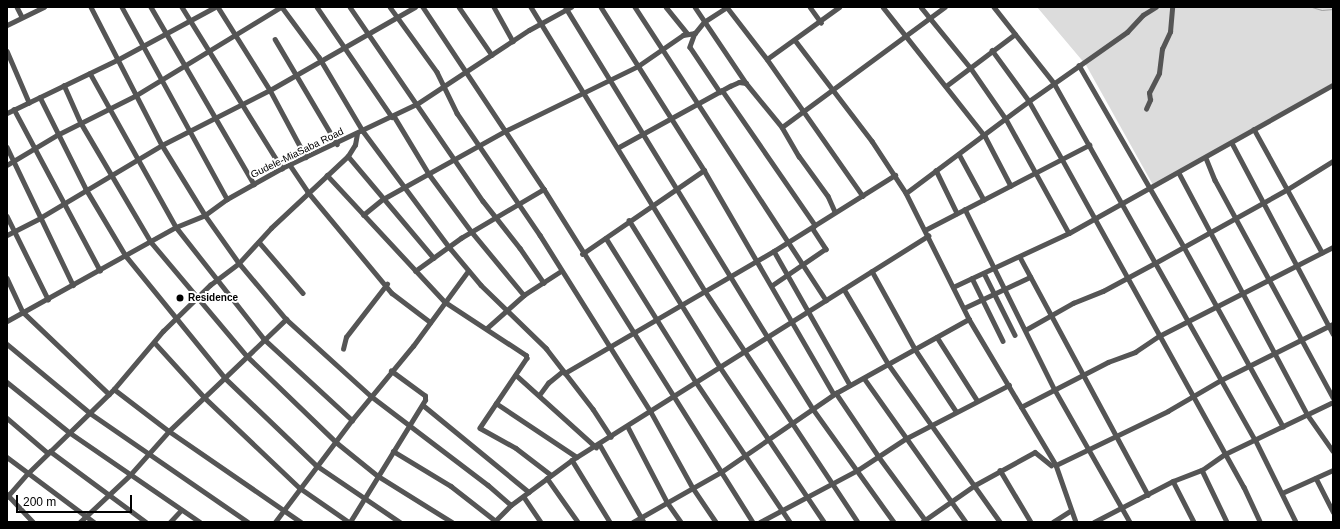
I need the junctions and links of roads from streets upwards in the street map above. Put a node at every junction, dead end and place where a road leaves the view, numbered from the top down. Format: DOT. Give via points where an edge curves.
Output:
graph roads {
  1 [pos="17,7"];
  2 [pos="41,7"];
  3 [pos="91,7"];
  4 [pos="122,7"];
  5 [pos="151,7"];
  6 [pos="182,7"];
  7 [pos="216,7"];
  8 [pos="282,7"];
  9 [pos="317,7"];
  10 [pos="350,7"];
  11 [pos="390,7"];
  12 [pos="416,7"];
  13 [pos="423,7"];
  14 [pos="459,7"];
  15 [pos="494,7"];
  16 [pos="531,7"];
  17 [pos="601,7"];
  18 [pos="635,7"];
  19 [pos="666,7"];
  20 [pos="695,7"];
  21 [pos="727,7"];
  22 [pos="810,7"];
  23 [pos="839,7"];
  24 [pos="883,7"];
  25 [pos="921,7"];
  26 [pos="945,7"];
  27 [pos="994,7"];
  28 [pos="1156,7"];
  29 [pos="1172,7"];
  30 [pos="568,8"];
  31 [pos="22,17"];
  32 [pos="397,17"];
  33 [pos="930,19"];
  34 [pos="188,20"];
  35 [pos="704,22"];
  36 [pos="821,22"];
  37 [pos="542,24"];
  38 [pos="7,25"];
  39 [pos="687,33"];
  40 [pos="695,33"];
  41 [pos="164,34"];
  42 [pos="370,34"];
  43 [pos="1015,34"];
  44 [pos="236,36"];
  45 [pos="905,36"];
  46 [pos="275,39"];
  47 [pos="795,40"];
  48 [pos="513,41"];
  49 [pos="142,46"];
  50 [pos="346,48"];
  51 [pos="662,50"];
  52 [pos="992,50"];
  53 [pos="7,51"];
  54 [pos="208,52"];
  55 [pos="492,55"];
  56 [pos="767,59"];
  57 [pos="117,60"];
  58 [pos="322,62"];
  59 [pos="1079,65"];
  60 [pos="186,66"];
  61 [pos="638,66"];
  62 [pos="970,67"];
  63 [pos="468,72"];
  64 [pos="90,73"];
  65 [pos="298,75"];
  66 [pos="611,80"];
  67 [pos="162,81"];
  68 [pos="746,83"];
  69 [pos="1054,83"];
  70 [pos="64,85"];
  71 [pos="946,86"];
  72 [pos="446,87"];
  73 [pos="1332,87"];
  74 [pos="270,90"];
  75 [pos="721,91"];
  76 [pos="833,91"];
  77 [pos="585,92"];
  78 [pos="135,96"];
  79 [pos="40,97"];
  80 [pos="1029,101"];
  81 [pos="29,102"];
  82 [pos="417,104"];
  83 [pos="242,105"];
  84 [pos="698,105"];
  85 [pos="110,108"];
  86 [pos="14,109"];
  87 [pos="1146,109"];
  88 [pos="803,111"];
  89 [pos="7,113"];
  90 [pos="393,116"];
  91 [pos="216,118"];
  92 [pos="672,119"];
  93 [pos="1006,119"];
  94 [pos="81,123"];
  95 [pos="782,127"];
  96 [pos="1254,129"];
  97 [pos="189,131"];
  98 [pos="364,131"];
  99 [pos="505,131"];
  100 [pos="644,132"];
  101 [pos="59,134"];
  102 [pos="357,134"];
  103 [pos="985,136"];
  104 [pos="1232,143"];
  105 [pos="337,144"];
  106 [pos="162,145"];
  107 [pos="1090,145"];
  108 [pos="7,147"];
  109 [pos="478,147"];
  110 [pos="619,147"];
  111 [pos="34,149"];
  112 [pos="959,154"];
  113 [pos="348,156"];
  114 [pos="306,157"];
  115 [pos="1206,158"];
  116 [pos="1062,159"];
  117 [pos="136,160"];
  118 [pos="455,160"];
  119 [pos="14,161"];
  120 [pos="1333,161"];
  121 [pos="7,165"];
  122 [pos="290,165"];
  123 [pos="282,168"];
  124 [pos="704,170"];
  125 [pos="936,170"];
  126 [pos="1035,173"];
  127 [pos="112,174"];
  128 [pos="429,174"];
  129 [pos="1179,174"];
  130 [pos="327,175"];
  131 [pos="894,176"];
  132 [pos="254,184"];
  133 [pos="678,186"];
  134 [pos="1011,186"];
  135 [pos="405,187"];
  136 [pos="86,189"];
  137 [pos="544,189"];
  138 [pos="1150,189"];
  139 [pos="1288,189"];
  140 [pos="308,192"];
  141 [pos="906,194"];
  142 [pos="862,196"];
  143 [pos="227,199"];
  144 [pos="383,199"];
  145 [pos="984,200"];
  146 [pos="1263,202"];
  147 [pos="652,203"];
  148 [pos="1121,203"];
  149 [pos="63,204"];
  150 [pos="518,204"];
  151 [pos="965,209"];
  152 [pos="835,212"];
  153 [pos="957,213"];
  154 [pos="7,216"];
  155 [pos="205,216"];
  156 [pos="362,216"];
  157 [pos="496,216"];
  158 [pos="1237,217"];
  159 [pos="40,218"];
  160 [pos="1094,219"];
  161 [pos="629,220"];
  162 [pos="814,225"];
  163 [pos="176,228"];
  164 [pos="925,230"];
  165 [pos="14,231"];
  166 [pos="471,231"];
  167 [pos="1211,231"];
  168 [pos="1069,233"];
  169 [pos="7,235"];
  170 [pos="928,236"];
  171 [pos="606,238"];
  172 [pos="151,242"];
  173 [pos="259,242"];
  174 [pos="788,242"];
  175 [pos="450,246"];
  176 [pos="1184,247"];
  177 [pos="1333,248"];
  178 [pos="774,251"];
  179 [pos="1322,252"];
  180 [pos="582,254"];
  181 [pos="126,256"];
  182 [pos="1020,257"];
  183 [pos="434,258"];
  184 [pos="757,261"];
  185 [pos="239,263"];
  186 [pos="1155,263"];
  187 [pos="803,264"];
  188 [pos="1298,265"];
  189 [pos="996,268"];
  190 [pos="100,270"];
  191 [pos="415,271"];
  192 [pos="468,271"];
  193 [pos="562,271"];
  194 [pos="872,271"];
  195 [pos="984,273"];
  196 [pos="788,275"];
  197 [pos="730,276"];
  198 [pos="1127,276"];
  199 [pos="1030,277"];
  200 [pos="7,278"];
  201 [pos="972,278"];
  202 [pos="1270,279"];
  203 [pos="217,280"];
  204 [pos="544,283"];
  205 [pos="74,284"];
  206 [pos="387,284"];
  207 [pos="772,286"];
  208 [pos="953,287"];
  209 [pos="1006,288"];
  210 [pos="844,289"];
  211 [pos="705,291"];
  212 [pos="303,293"];
  213 [pos="994,293"];
  214 [pos="1243,293"];
  215 [pos="524,296"];
  216 [pos="48,299"];
  217 [pos="982,299"];
  218 [pos="198,300"];
  219 [pos="826,300"];
  220 [pos="445,302"];
  221 [pos="681,304"];
  222 [pos="1216,307"];
  223 [pos="964,308"];
  224 [pos="506,311"];
  225 [pos="809,311"];
  226 [pos="22,312"];
  227 [pos="1050,316"];
  228 [pos="286,319"];
  229 [pos="658,319"];
  230 [pos="970,319"];
  231 [pos="175,320"];
  232 [pos="7,321"];
  233 [pos="1188,321"];
  234 [pos="430,322"];
  235 [pos="791,322"];
  236 [pos="1331,325"];
  237 [pos="487,328"];
  238 [pos="1027,329"];
  239 [pos="633,332"];
  240 [pos="1015,334"];
  241 [pos="1333,334"];
  242 [pos="937,336"];
  243 [pos="1158,336"];
  244 [pos="768,337"];
  245 [pos="264,339"];
  246 [pos="1303,340"];
  247 [pos="1003,341"];
  248 [pos="155,343"];
  249 [pos="7,344"];
  250 [pos="609,347"];
  251 [pos="343,349"];
  252 [pos="915,349"];
  253 [pos="744,352"];
  254 [pos="1276,353"];
  255 [pos="247,356"];
  256 [pos="889,365"];
  257 [pos="1249,366"];
  258 [pos="720,367"];
  259 [pos="391,372"];
  260 [pos="565,372"];
  261 [pos="516,374"];
  262 [pos="1082,376"];
  263 [pos="224,378"];
  264 [pos="864,378"];
  265 [pos="1221,380"];
  266 [pos="7,382"];
  267 [pos="696,382"];
  268 [pos="850,385"];
  269 [pos="1008,385"];
  270 [pos="114,388"];
  271 [pos="1055,390"];
  272 [pos="109,394"];
  273 [pos="540,394"];
  274 [pos="835,394"];
  275 [pos="371,396"];
  276 [pos="1192,396"];
  277 [pos="672,397"];
  278 [pos="1333,397"];
  279 [pos="205,398"];
  280 [pos="977,400"];
  281 [pos="1333,402"];
  282 [pos="496,403"];
  283 [pos="423,405"];
  284 [pos="1020,407"];
  285 [pos="814,409"];
  286 [pos="956,411"];
  287 [pos="90,412"];
  288 [pos="651,412"];
  289 [pos="1307,414"];
  290 [pos="7,418"];
  291 [pos="352,420"];
  292 [pos="791,424"];
  293 [pos="410,425"];
  294 [pos="931,425"];
  295 [pos="1282,426"];
  296 [pos="628,427"];
  297 [pos="169,431"];
  298 [pos="69,432"];
  299 [pos="1116,435"];
  300 [pos="611,437"];
  301 [pos="768,439"];
  302 [pos="905,439"];
  303 [pos="1255,439"];
  304 [pos="336,442"];
  305 [pos="598,446"];
  306 [pos="1089,447"];
  307 [pos="393,451"];
  308 [pos="1333,451"];
  309 [pos="49,452"];
  310 [pos="149,452"];
  311 [pos="1225,454"];
  312 [pos="744,455"];
  313 [pos="7,457"];
  314 [pos="577,457"];
  315 [pos="879,457"];
  316 [pos="572,460"];
  317 [pos="316,465"];
  318 [pos="1056,465"];
  319 [pos="858,470"];
  320 [pos="1000,470"];
  321 [pos="1202,470"];
  322 [pos="1333,470"];
  323 [pos="720,472"];
  324 [pos="27,474"];
  325 [pos="130,475"];
  326 [pos="378,476"];
  327 [pos="549,476"];
  328 [pos="1316,478"];
  329 [pos="1173,481"];
  330 [pos="832,483"];
  331 [pos="975,485"];
  332 [pos="300,488"];
  333 [pos="693,488"];
  334 [pos="529,492"];
  335 [pos="1282,493"];
  336 [pos="1148,495"];
  337 [pos="7,496"];
  338 [pos="108,496"];
  339 [pos="365,497"];
  340 [pos="524,497"];
  341 [pos="806,497"];
  342 [pos="667,502"];
  343 [pos="951,502"];
  344 [pos="511,505"];
  345 [pos="1122,507"];
  346 [pos="181,510"];
  347 [pos="284,510"];
  348 [pos="781,510"];
  349 [pos="1070,511"];
  350 [pos="1333,512"];
  351 [pos="86,516"];
  352 [pos="641,517"];
  353 [pos="495,521"];
  354 [pos="925,521"];
  355 [pos="33,522"];
  356 [pos="80,522"];
  357 [pos="94,522"];
  358 [pos="146,522"];
  359 [pos="170,522"];
  360 [pos="200,522"];
  361 [pos="248,522"];
  362 [pos="275,522"];
  363 [pos="301,522"];
  364 [pos="350,522"];
  365 [pos="400,522"];
  366 [pos="452,522"];
  367 [pos="542,522"];
  368 [pos="578,522"];
  369 [pos="610,522"];
  370 [pos="633,522"];
  371 [pos="644,522"];
  372 [pos="681,522"];
  373 [pos="716,522"];
  374 [pos="753,522"];
  375 [pos="760,522"];
  376 [pos="790,522"];
  377 [pos="824,522"];
  378 [pos="858,522"];
  379 [pos="894,522"];
  380 [pos="966,522"];
  381 [pos="1000,522"];
  382 [pos="1031,522"];
  383 [pos="1053,522"];
  384 [pos="1076,522"];
  385 [pos="1094,522"];
  386 [pos="1130,522"];
  387 [pos="1194,522"];
  388 [pos="1227,522"];
  389 [pos="1260,522"];
  390 [pos="1296,522"];
  1 -- 31 [label="street"];
  2 -- 31 [label="street"];
  3 -- 57 [label="street"];
  4 -- 49 [label="street"];
  5 -- 41 [label="street"];
  6 -- 34 [label="street"];
  7 -- 34 [label="street"];
  7 -- 44 [label="street"];
  8 -- 44 [label="street"];
  8 -- 58 [label="street"];
  9 -- 50 [label="street"];
  10 -- 42 [label="street"];
  11 -- 32 [label="street"];
  12 -- 32 [label="street"];
  13 -- 63 [label="street"];
  14 -- 55 [label="street"];
  15 -- 48 [label="street"];
  16 -- 37 [label="street"];
  17 -- 61 [label="street"];
  18 -- 51 [label="street"];
  19 -- 39 [label="street"];
  20 -- 35 [label="street"];
  21 -- 35 [label="street"];
  21 -- 56 [label="street"];
  22 -- 36 [label="street"];
  23 -- 36 [label="street"];
  24 -- 45 [label="street"];
  25 -- 33 [label="street"];
  26 -- 33 [label="street"];
  27 -- 43 [label="street"];
  28 -- 59 [label="street" via="1143,15 1127,32"];
  29 -- 87 [label="street" via="1170,32 1162,49 1159,73 1149,93 1150,100"];
  30 -- 37 [label="street, Gudele-MiaSaba Road"];
  30 -- 66 [label="street"];
  31 -- 38 [label="street"];
  32 -- 42 [label="street"];
  32 -- 72 [label="street"];
  33 -- 45 [label="street"];
  33 -- 62 [label="street"];
  34 -- 41 [label="street"];
  34 -- 54 [label="street"];
  35 -- 40 [label="street"];
  35 -- 68 [label="street"];
  36 -- 47 [label="street"];
  37 -- 48 [label="street, Gudele-MiaSaba Road"];
  37 -- 77 [label="street"];
  39 -- 40 [label="street"];
  39 -- 51 [label="street"];
  40 -- 75 [label="street" via="690,48"];
  41 -- 49 [label="street"];
  41 -- 60 [label="street"];
  42 -- 50 [label="street"];
  42 -- 82 [label="street"];
  43 -- 52 [label="street"];
  43 -- 69 [label="street"];
  44 -- 54 [label="street"];
  44 -- 74 [label="street"];
  45 -- 71 [label="street"];
  45 -- 76 [label="street"];
  46 -- 65 [label="street"];
  47 -- 56 [label="street"];
  47 -- 76 [label="street"];
  48 -- 55 [label="street, Gudele-MiaSaba Road"];
  49 -- 57 [label="street"];
  49 -- 67 [label="street"];
  50 -- 58 [label="street"];
  50 -- 90 [label="street"];
  51 -- 61 [label="street"];
  51 -- 84 [label="street"];
  52 -- 62 [label="street"];
  52 -- 80 [label="street"];
  53 -- 81 [label="street"];
  54 -- 60 [label="street"];
  54 -- 83 [label="street"];
  55 -- 63 [label="street, Gudele-MiaSaba Road"];
  56 -- 88 [label="street"];
  57 -- 64 [label="street"];
  57 -- 78 [label="street"];
  58 -- 65 [label="street"];
  58 -- 98 [label="street"];
  59 -- 69 [label="street"];
  59 -- 138 [label="street"];
  60 -- 67 [label="street"];
  60 -- 91 [label="street"];
  61 -- 66 [label="street"];
  61 -- 92 [label="street"];
  62 -- 71 [label="street"];
  62 -- 93 [label="street"];
  63 -- 72 [label="street, Gudele-MiaSaba Road"];
  63 -- 99 [label="street"];
  64 -- 70 [label="street"];
  64 -- 85 [label="street"];
  65 -- 74 [label="street"];
  65 -- 105 [label="street"];
  66 -- 77 [label="street"];
  66 -- 100 [label="street"];
  67 -- 78 [label="street"];
  67 -- 97 [label="street"];
  68 -- 75 [label="street" via="739,82"];
  68 -- 95 [label="street"];
  69 -- 80 [label="street"];
  69 -- 107 [label="street"];
  70 -- 79 [label="street"];
  70 -- 94 [label="street"];
  71 -- 103 [label="street"];
  72 -- 82 [label="street, Gudele-MiaSaba Road"];
  72 -- 109 [label="street" via="457,113"];
  73 -- 96 [label="street"];
  74 -- 83 [label="street"];
  74 -- 114 [label="street"];
  75 -- 84 [label="street"];
  75 -- 162 [label="street"];
  76 -- 88 [label="street"];
  76 -- 131 [label="street"];
  77 -- 99 [label="street"];
  77 -- 110 [label="street"];
  78 -- 85 [label="street"];
  78 -- 106 [label="street"];
  79 -- 81 [label="street"];
  79 -- 101 [label="street"];
  80 -- 93 [label="street"];
  80 -- 116 [label="street"];
  81 -- 86 [label="street"];
  82 -- 90 [label="street, Gudele-MiaSaba Road"];
  82 -- 118 [label="street"];
  83 -- 91 [label="street"];
  83 -- 123 [label="street"];
  84 -- 92 [label="street"];
  84 -- 174 [label="street"];
  85 -- 94 [label="street"];
  85 -- 117 [label="street"];
  86 -- 89 [label="street"];
  86 -- 111 [label="street"];
  88 -- 95 [label="street"];
  88 -- 142 [label="street"];
  90 -- 98 [label="street, Gudele-MiaSaba Road"];
  90 -- 128 [label="street"];
  91 -- 97 [label="street"];
  91 -- 132 [label="street"];
  92 -- 100 [label="street"];
  92 -- 124 [label="street"];
  93 -- 103 [label="street"];
  93 -- 126 [label="street"];
  94 -- 101 [label="street"];
  94 -- 127 [label="street"];
  95 -- 152 [label="street" via="828,196"];
  96 -- 104 [label="street"];
  96 -- 139 [label="street"];
  97 -- 106 [label="street"];
  97 -- 143 [label="street"];
  98 -- 102 [label="street, Gudele-MiaSaba Road"];
  98 -- 135 [label="street"];
  99 -- 109 [label="street"];
  99 -- 137 [label="street"];
  100 -- 110 [label="street"];
  100 -- 133 [label="street"];
  101 -- 111 [label="street"];
  101 -- 136 [label="street"];
  102 -- 105 [label="street, Gudele-MiaSaba Road"];
  102 -- 113 [label="street" via="355,146"];
  103 -- 112 [label="street"];
  103 -- 134 [label="street"];
  104 -- 115 [label="street"];
  104 -- 146 [label="street"];
  105 -- 114 [label="street, Gudele-MiaSaba Road"];
  106 -- 117 [label="street"];
  106 -- 155 [label="street"];
  107 -- 116 [label="street"];
  107 -- 148 [label="street"];
  108 -- 119 [label="street"];
  109 -- 118 [label="street"];
  109 -- 150 [label="street"];
  110 -- 147 [label="street"];
  111 -- 119 [label="street"];
  111 -- 149 [label="street"];
  112 -- 125 [label="street"];
  112 -- 145 [label="street"];
  113 -- 130 [label="street"];
  113 -- 144 [label="street"];
  114 -- 122 [label="street, Gudele-MiaSaba Road"];
  115 -- 129 [label="street"];
  115 -- 158 [label="street" via="1215,180"];
  116 -- 126 [label="street"];
  116 -- 160 [label="street"];
  117 -- 127 [label="street"];
  117 -- 163 [label="street"];
  118 -- 128 [label="street"];
  118 -- 157 [label="street"];
  119 -- 121 [label="street"];
  119 -- 159 [label="street"];
  120 -- 139 [label="street"];
  122 -- 123 [label="street, Gudele-MiaSaba Road"];
  122 -- 140 [label="street"];
  123 -- 132 [label="street, Gudele-MiaSaba Road"];
  124 -- 133 [label="street"];
  124 -- 184 [label="street"];
  125 -- 141 [label="street"];
  125 -- 153 [label="street"];
  126 -- 134 [label="street"];
  126 -- 168 [label="street"];
  127 -- 136 [label="street"];
  127 -- 172 [label="street"];
  128 -- 135 [label="street"];
  128 -- 166 [label="street"];
  129 -- 138 [label="street"];
  129 -- 167 [label="street"];
  130 -- 140 [label="street"];
  130 -- 156 [label="street"];
  131 -- 141 [label="street"];
  131 -- 142 [label="street"];
  132 -- 143 [label="street, Gudele-MiaSaba Road"];
  133 -- 147 [label="street"];
  133 -- 197 [label="street"];
  134 -- 145 [label="street"];
  135 -- 144 [label="street"];
  135 -- 175 [label="street"];
  136 -- 149 [label="street"];
  136 -- 181 [label="street"];
  137 -- 150 [label="street"];
  137 -- 239 [label="street"];
  138 -- 148 [label="street"];
  138 -- 176 [label="street"];
  139 -- 146 [label="street"];
  139 -- 179 [label="street"];
  140 -- 173 [label="street"];
  140 -- 206 [label="street"];
  141 -- 164 [label="street"];
  142 -- 152 [label="street"];
  143 -- 155 [label="street, Gudele-MiaSaba Road"];
  144 -- 156 [label="street"];
  144 -- 183 [label="street"];
  145 -- 151 [label="street"];
  146 -- 158 [label="street"];
  146 -- 188 [label="street"];
  147 -- 161 [label="street"];
  147 -- 211 [label="street"];
  148 -- 160 [label="street"];
  148 -- 186 [label="street"];
  149 -- 159 [label="street"];
  149 -- 190 [label="street"];
  150 -- 157 [label="street"];
  150 -- 193 [label="street"];
  151 -- 153 [label="street"];
  151 -- 189 [label="street"];
  152 -- 162 [label="street"];
  153 -- 164 [label="street"];
  154 -- 165 [label="street"];
  155 -- 163 [label="street, Gudele-MiaSaba Road"];
  155 -- 185 [label="street"];
  156 -- 191 [label="street"];
  157 -- 166 [label="street"];
  157 -- 204 [label="street"];
  158 -- 167 [label="street"];
  158 -- 202 [label="street"];
  159 -- 165 [label="street"];
  159 -- 205 [label="street"];
  160 -- 168 [label="street"];
  160 -- 198 [label="street"];
  161 -- 171 [label="street"];
  161 -- 221 [label="street"];
  162 -- 174 [label="street"];
  162 -- 187 [label="street" via="813,229 826,249"];
  163 -- 172 [label="street, Gudele-MiaSaba Road"];
  163 -- 203 [label="street"];
  164 -- 170 [label="street"];
  165 -- 169 [label="street"];
  165 -- 216 [label="street"];
  166 -- 175 [label="street"];
  166 -- 215 [label="street"];
  167 -- 176 [label="street"];
  167 -- 214 [label="street"];
  168 -- 182 [label="street"];
  170 -- 194 [label="street"];
  170 -- 208 [label="street"];
  171 -- 180 [label="street"];
  171 -- 229 [label="street"];
  172 -- 181 [label="street, Gudele-MiaSaba Road"];
  172 -- 218 [label="street"];
  173 -- 185 [label="street"];
  173 -- 212 [label="street"];
  174 -- 178 [label="street"];
  174 -- 187 [label="street"];
  175 -- 183 [label="street"];
  175 -- 192 [label="street"];
  176 -- 186 [label="street"];
  176 -- 222 [label="street"];
  177 -- 179 [label="street"];
  178 -- 184 [label="street"];
  178 -- 196 [label="street"];
  179 -- 188 [label="street"];
  181 -- 190 [label="street, Gudele-MiaSaba Road"];
  181 -- 231 [label="street"];
  182 -- 189 [label="street"];
  182 -- 199 [label="street"];
  183 -- 191 [label="street"];
  184 -- 197 [label="street"];
  184 -- 207 [label="street"];
  185 -- 203 [label="street"];
  185 -- 228 [label="street"];
  186 -- 198 [label="street"];
  186 -- 233 [label="street"];
  187 -- 196 [label="street"];
  187 -- 219 [label="street"];
  188 -- 202 [label="street"];
  188 -- 236 [label="street"];
  189 -- 195 [label="street"];
  189 -- 209 [label="street"];
  190 -- 205 [label="street, Gudele-MiaSaba Road"];
  191 -- 220 [label="street"];
  192 -- 220 [label="street"];
  192 -- 224 [label="street"];
  193 -- 204 [label="street"];
  193 -- 250 [label="street"];
  194 -- 210 [label="street"];
  194 -- 252 [label="street"];
  195 -- 201 [label="street"];
  195 -- 213 [label="street"];
  196 -- 207 [label="street"];
  196 -- 225 [label="street"];
  197 -- 211 [label="street"];
  197 -- 244 [label="street"];
  198 -- 227 [label="street" via="1103,291 1073,302"];
  198 -- 243 [label="street"];
  199 -- 209 [label="street"];
  199 -- 227 [label="street"];
  200 -- 226 [label="street"];
  201 -- 208 [label="street"];
  201 -- 217 [label="street"];
  202 -- 214 [label="street"];
  202 -- 246 [label="street"];
  203 -- 218 [label="street"];
  203 -- 245 [label="street"];
  204 -- 215 [label="street"];
  205 -- 216 [label="street, Gudele-MiaSaba Road"];
  206 -- 234 [label="street" via="392,293"];
  206 -- 251 [label="street" via="346,337"];
  207 -- 235 [label="street"];
  208 -- 223 [label="street"];
  209 -- 213 [label="street"];
  209 -- 238 [label="street"];
  210 -- 219 [label="street"];
  210 -- 256 [label="street"];
  211 -- 221 [label="street"];
  211 -- 253 [label="street"];
  213 -- 217 [label="street"];
  213 -- 240 [label="street"];
  214 -- 222 [label="street"];
  214 -- 254 [label="street"];
  215 -- 224 [label="street"];
  216 -- 226 [label="street, Gudele-MiaSaba Road"];
  217 -- 223 [label="street"];
  217 -- 247 [label="street"];
  218 -- 231 [label="street"];
  218 -- 255 [label="street"];
  219 -- 225 [label="street"];
  220 -- 234 [label="street"];
  220 -- 237 [label="street"];
  221 -- 229 [label="street"];
  221 -- 258 [label="street"];
  222 -- 233 [label="street"];
  222 -- 257 [label="street"];
  223 -- 230 [label="street"];
  224 -- 237 [label="street"];
  224 -- 260 [label="street" via="546,348"];
  225 -- 235 [label="street"];
  225 -- 268 [label="street"];
  226 -- 232 [label="street, Gudele-MiaSaba Road"];
  226 -- 272 [label="street"];
  227 -- 238 [label="street"];
  227 -- 262 [label="street"];
  228 -- 245 [label="street"];
  228 -- 275 [label="street"];
  229 -- 239 [label="street"];
  229 -- 267 [label="street"];
  230 -- 242 [label="street"];
  230 -- 269 [label="street"];
  231 -- 248 [label="street"];
  231 -- 263 [label="street"];
  233 -- 243 [label="street"];
  233 -- 265 [label="street"];
  234 -- 259 [label="street"];
  235 -- 244 [label="street"];
  235 -- 274 [label="street"];
  236 -- 241 [label="street"];
  236 -- 246 [label="street"];
  237 -- 261 [label="street" via="526,355 527,358"];
  238 -- 271 [label="street"];
  239 -- 250 [label="street"];
  239 -- 277 [label="street"];
  242 -- 252 [label="street"];
  242 -- 280 [label="street"];
  243 -- 262 [label="street" via="1135,352"];
  243 -- 276 [label="street"];
  244 -- 253 [label="street"];
  244 -- 285 [label="street"];
  245 -- 255 [label="street"];
  245 -- 291 [label="street"];
  246 -- 254 [label="street"];
  246 -- 278 [label="street"];
  248 -- 270 [label="street"];
  248 -- 279 [label="street"];
  249 -- 287 [label="street"];
  250 -- 260 [label="street"];
  250 -- 288 [label="street"];
  252 -- 256 [label="street"];
  252 -- 286 [label="street"];
  253 -- 258 [label="street"];
  253 -- 292 [label="street"];
  254 -- 257 [label="street"];
  254 -- 289 [label="street"];
  255 -- 263 [label="street"];
  255 -- 304 [label="street"];
  256 -- 264 [label="street"];
  256 -- 294 [label="street"];
  257 -- 265 [label="street"];
  257 -- 295 [label="street"];
  258 -- 267 [label="street"];
  258 -- 301 [label="street"];
  259 -- 275 [label="street"];
  259 -- 283 [label="street" via="425,396"];
  260 -- 273 [label="street" via="548,383"];
  260 -- 300 [label="street"];
  261 -- 273 [label="street"];
  261 -- 282 [label="street"];
  262 -- 271 [label="street"];
  262 -- 299 [label="street"];
  263 -- 279 [label="street"];
  263 -- 317 [label="street"];
  264 -- 268 [label="street"];
  264 -- 302 [label="street"];
  265 -- 276 [label="street"];
  265 -- 303 [label="street"];
  266 -- 298 [label="street"];
  267 -- 277 [label="street"];
  267 -- 312 [label="street"];
  268 -- 274 [label="street"];
  269 -- 280 [label="street"];
  269 -- 284 [label="street"];
  270 -- 272 [label="street"];
  270 -- 297 [label="street"];
  271 -- 284 [label="street"];
  271 -- 306 [label="street"];
  272 -- 287 [label="street"];
  273 -- 305 [label="street"];
  274 -- 285 [label="street"];
  274 -- 315 [label="street"];
  275 -- 291 [label="street"];
  275 -- 293 [label="street"];
  276 -- 299 [label="street" via="1168,411"];
  276 -- 311 [label="street"];
  277 -- 288 [label="street"];
  277 -- 323 [label="street"];
  279 -- 297 [label="street"];
  279 -- 332 [label="street"];
  280 -- 286 [label="street"];
  281 -- 289 [label="street"];
  282 -- 314 [label="street"];
  282 -- 327 [label="street" via="480,428 516,448"];
  283 -- 293 [label="street"];
  283 -- 334 [label="street"];
  284 -- 318 [label="street"];
  285 -- 292 [label="street"];
  285 -- 319 [label="street"];
  286 -- 294 [label="street"];
  287 -- 298 [label="street"];
  287 -- 310 [label="street"];
  288 -- 296 [label="street"];
  288 -- 333 [label="street"];
  289 -- 295 [label="street"];
  289 -- 308 [label="street"];
  290 -- 309 [label="street"];
  291 -- 304 [label="street"];
  292 -- 301 [label="street"];
  292 -- 330 [label="street"];
  293 -- 307 [label="street"];
  293 -- 344 [label="street"];
  294 -- 302 [label="street"];
  294 -- 331 [label="street"];
  295 -- 303 [label="street"];
  296 -- 300 [label="street"];
  296 -- 342 [label="street"];
  297 -- 310 [label="street"];
  297 -- 347 [label="street"];
  298 -- 309 [label="street"];
  298 -- 325 [label="street"];
  299 -- 306 [label="street"];
  299 -- 336 [label="street"];
  300 -- 305 [label="street"];
  301 -- 312 [label="street"];
  301 -- 341 [label="street"];
  302 -- 315 [label="street"];
  302 -- 343 [label="street"];
  303 -- 311 [label="street"];
  303 -- 335 [label="street"];
  304 -- 317 [label="street"];
  304 -- 326 [label="street"];
  305 -- 314 [label="street"];
  305 -- 352 [label="street"];
  306 -- 318 [label="street"];
  306 -- 345 [label="street"];
  307 -- 326 [label="street"];
  307 -- 353 [label="street" via="452,486"];
  309 -- 324 [label="street"];
  309 -- 338 [label="street"];
  310 -- 325 [label="street"];
  310 -- 361 [label="street"];
  311 -- 321 [label="street"];
  311 -- 389 [label="street"];
  312 -- 323 [label="street"];
  312 -- 348 [label="street"];
  313 -- 324 [label="street"];
  314 -- 316 [label="street"];
  315 -- 319 [label="street"];
  315 -- 354 [label="street"];
  316 -- 327 [label="street"];
  316 -- 369 [label="street"];
  317 -- 332 [label="street"];
  317 -- 339 [label="street"];
  318 -- 320 [label="street" via="1051,465 1035,452"];
  318 -- 349 [label="street"];
  319 -- 330 [label="street"];
  319 -- 379 [label="street"];
  320 -- 331 [label="street"];
  320 -- 382 [label="street"];
  321 -- 329 [label="street"];
  321 -- 388 [label="street"];
  322 -- 328 [label="street"];
  323 -- 333 [label="street"];
  323 -- 374 [label="street"];
  324 -- 337 [label="street"];
  324 -- 351 [label="street"];
  325 -- 338 [label="street"];
  325 -- 346 [label="street"];
  326 -- 339 [label="street"];
  326 -- 366 [label="street"];
  327 -- 334 [label="street"];
  327 -- 368 [label="street"];
  328 -- 335 [label="street"];
  328 -- 350 [label="street"];
  329 -- 336 [label="street"];
  329 -- 387 [label="street"];
  330 -- 341 [label="street"];
  330 -- 378 [label="street"];
  331 -- 343 [label="street"];
  331 -- 381 [label="street"];
  332 -- 347 [label="street"];
  332 -- 364 [label="street"];
  333 -- 342 [label="street"];
  333 -- 373 [label="street"];
  334 -- 340 [label="street"];
  335 -- 390 [label="street"];
  336 -- 345 [label="street"];
  337 -- 355 [label="street"];
  338 -- 351 [label="street"];
  338 -- 358 [label="street"];
  339 -- 364 [label="street"];
  339 -- 365 [label="street"];
  340 -- 344 [label="street"];
  340 -- 367 [label="street"];
  341 -- 348 [label="street"];
  341 -- 377 [label="street"];
  342 -- 352 [label="street"];
  342 -- 372 [label="street"];
  343 -- 354 [label="street"];
  343 -- 380 [label="street"];
  344 -- 353 [label="street"];
  345 -- 385 [label="street"];
  345 -- 386 [label="street"];
  346 -- 359 [label="street"];
  346 -- 360 [label="street"];
  347 -- 362 [label="street"];
  347 -- 363 [label="street"];
  348 -- 375 [label="street"];
  348 -- 376 [label="street"];
  349 -- 383 [label="street"];
  349 -- 384 [label="street"];
  351 -- 356 [label="street"];
  351 -- 357 [label="street"];
  352 -- 370 [label="street"];
  352 -- 371 [label="street"];
}
